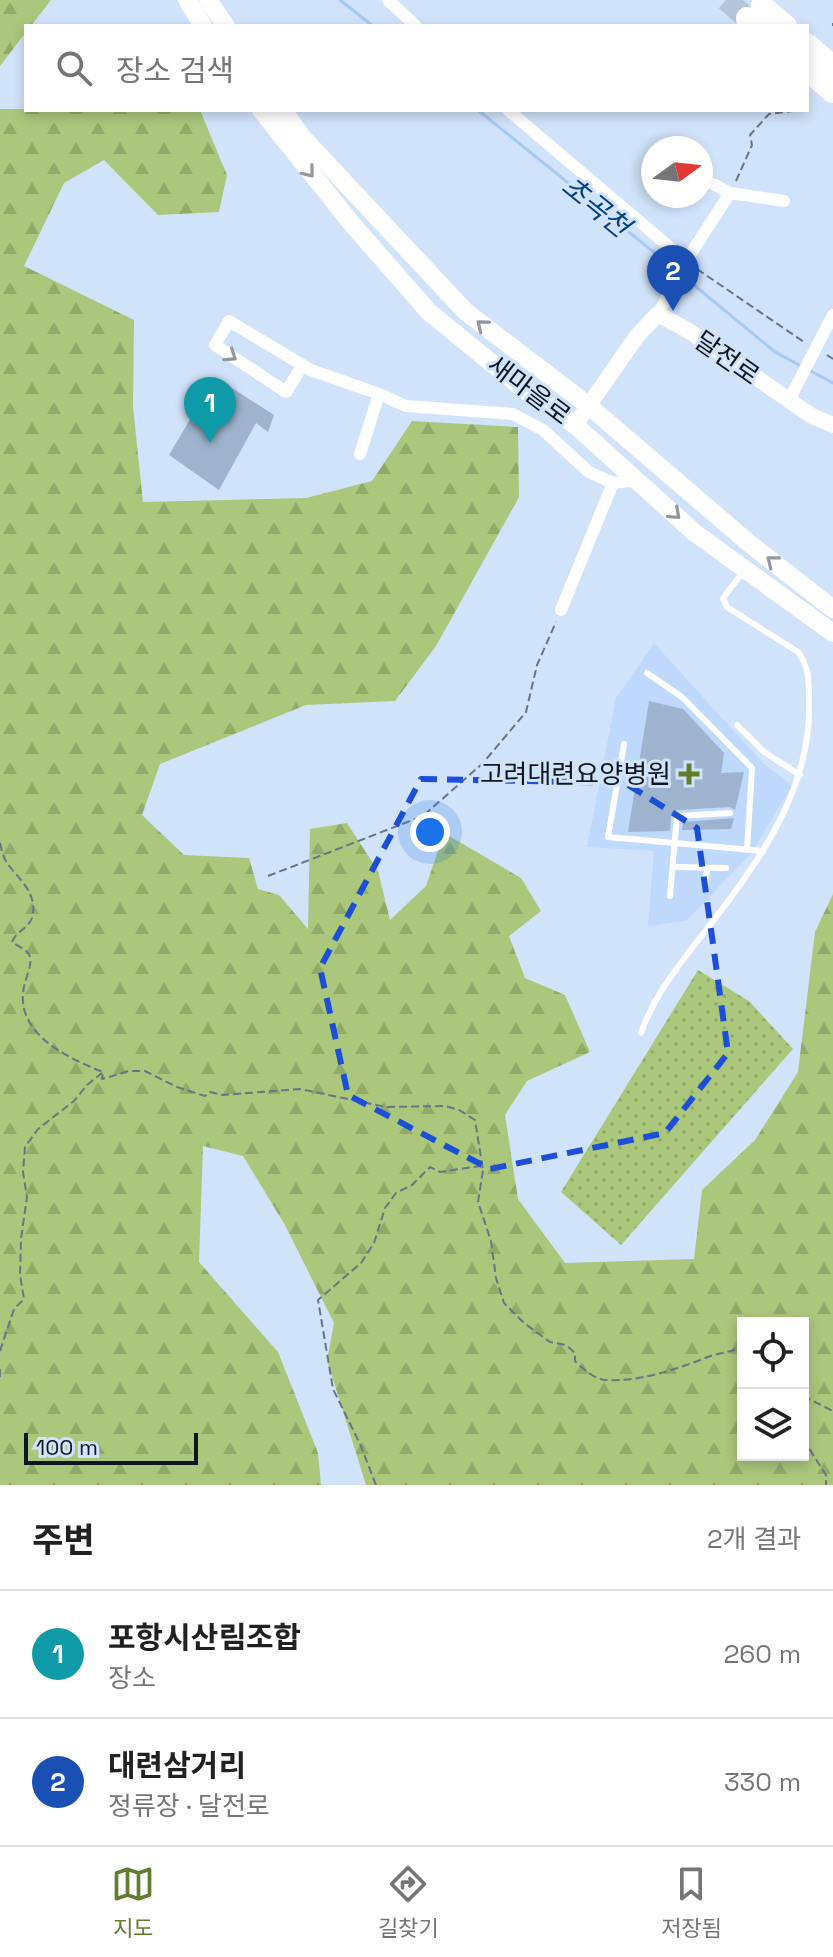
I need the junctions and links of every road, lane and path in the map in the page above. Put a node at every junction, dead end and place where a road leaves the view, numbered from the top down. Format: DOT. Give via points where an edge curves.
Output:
graph roads {
  1 [pos="187,0"];
  2 [pos="208,0"];
  3 [pos="388,0"];
  4 [pos="755,17"];
  5 [pos="202,24"];
  6 [pos="225,24"];
  7 [pos="414,24"];
  8 [pos="779,24"];
  9 [pos="809,46"];
  10 [pos="833,67"];
  11 [pos="809,72"];
  12 [pos="833,92"];
  13 [pos="263,112"];
  14 [pos="284,112"];
  15 [pos="510,112"];
  16 [pos="784,112"];
  17 [pos="713,184"];
  18 [pos="730,193"];
  19 [pos="784,201"];
  20 [pos="685,264"];
  21 [pos="658,314"];
  22 [pos="833,315"];
  23 [pos="813,354"];
  24 [pos="833,359"];
  25 [pos="302,366"];
  26 [pos="379,394"];
  27 [pos="790,397"];
  28 [pos="589,406"];
  29 [pos="575,425"];
  30 [pos="833,425"];
  31 [pos="360,454"];
  32 [pos="637,480"];
  33 [pos="613,483"];
  34 [pos="745,570"];
  35 [pos="833,609"];
  36 [pos="561,610"];
  37 [pos="833,633"];
  38 [pos="647,673"];
  39 [pos="737,725"];
  40 [pos="624,744"];
  41 [pos="800,775"];
  42 [pos="730,813"];
  43 [pos="0,843"];
  44 [pos="676,845"];
  45 [pos="747,850"];
  46 [pos="763,851"];
  47 [pos="674,867"];
  48 [pos="707,868"];
  49 [pos="726,868"];
  50 [pos="268,876"];
  51 [pos="705,887"];
  52 [pos="670,896"];
  53 [pos="641,1033"];
  54 [pos="103,1072"];
  55 [pos="483,1170"];
  56 [pos="737,1350"];
  57 [pos="0,1351"];
  58 [pos="0,1369"];
  59 [pos="0,1379"];
  60 [pos="809,1399"];
  61 [pos="833,1411"];
  62 [pos="809,1448"];
  63 [pos="376,1485"];
  64 [pos="826,1485"];
  1 -- 5 [label="main road"];
  2 -- 6 [label="main road"];
  3 -- 7 [label="street"];
  4 -- 8 [label="highway"];
  9 -- 10 [label="highway"];
  11 -- 12 [label="highway"];
  13 -- 29 [label="main road, 새마을로, one-way" via="429,312"];
  28 -- 14 [label="main road, 새마을로, one-way" via="466,312"];
  15 -- 20 [label="street"];
  16 -- 18 [label="path" via="769,114 750,135 749,154"];
  17 -- 18 [label="street"];
  18 -- 19 [label="street"];
  18 -- 20 [label="street"];
  20 -- 21 [label="street"];
  20 -- 23 [label="path"];
  21 -- 27 [label="street, 달전로"];
  21 -- 28 [label="street"];
  22 -- 23 [label="street"];
  23 -- 24 [label="path"];
  23 -- 27 [label="street"];
  25 -- 25 [label="street, one-way" via="229,321 215,345 286,392"];
  25 -- 26 [label="street"];
  26 -- 31 [label="street"];
  26 -- 33 [label="street" via="406,406 513,414 543,430 589,472"];
  27 -- 30 [label="street, 달전로"];
  28 -- 29 [label="street"];
  35 -- 28 [label="main road, 새마을로, one-way"];
  29 -- 32 [label="main road, 새마을로"];
  32 -- 33 [label="street"];
  32 -- 34 [label="main road, 새마을로, one-way"];
  33 -- 36 [label="street"];
  34 -- 37 [label="main road, 새마을로"];
  34 -- 41 [label="lane" via="723,598 727,607 804,660 809,724"];
  36 -- 50 [label="path" via="537,665 526,712 483,763 423,816"];
  38 -- 45 [label="lane" via="682,697 752,768"];
  39 -- 41 [label="lane" via="764,752"];
  40 -- 44 [label="lane" via="608,837"];
  41 -- 46 [label="lane"];
  42 -- 44 [label="lane" via="677,816"];
  43 -- 54 [label="path" via="8,864 28,887 32,904 32,919 12,942 28,953 30,961 23,993 30,1021 50,1047"];
  44 -- 45 [label="lane"];
  44 -- 47 [label="lane"];
  45 -- 46 [label="lane"];
  46 -- 53 [label="lane" via="673,972"];
  47 -- 48 [label="lane"];
  47 -- 52 [label="lane"];
  48 -- 49 [label="lane"];
  48 -- 51 [label="lane"];
  54 -- 55 [label="path" via="102,1079 145,1071 205,1096 300,1089 386,1107 453,1108 475,1120"];
  54 -- 57 [label="path" via="25,1147 20,1275 24,1299 14,1309"];
  55 -- 56 [label="path" via="478,1202 504,1303 550,1342 566,1345 582,1369 607,1380 652,1375"];
  55 -- 63 [label="path" via="480,1166 440,1172 430,1167 396,1193 361,1263 318,1300 333,1389"];
  58 -- 59 [label="path"];
  60 -- 61 [label="path"];
  62 -- 64 [label="path" via="826,1475"];
}
